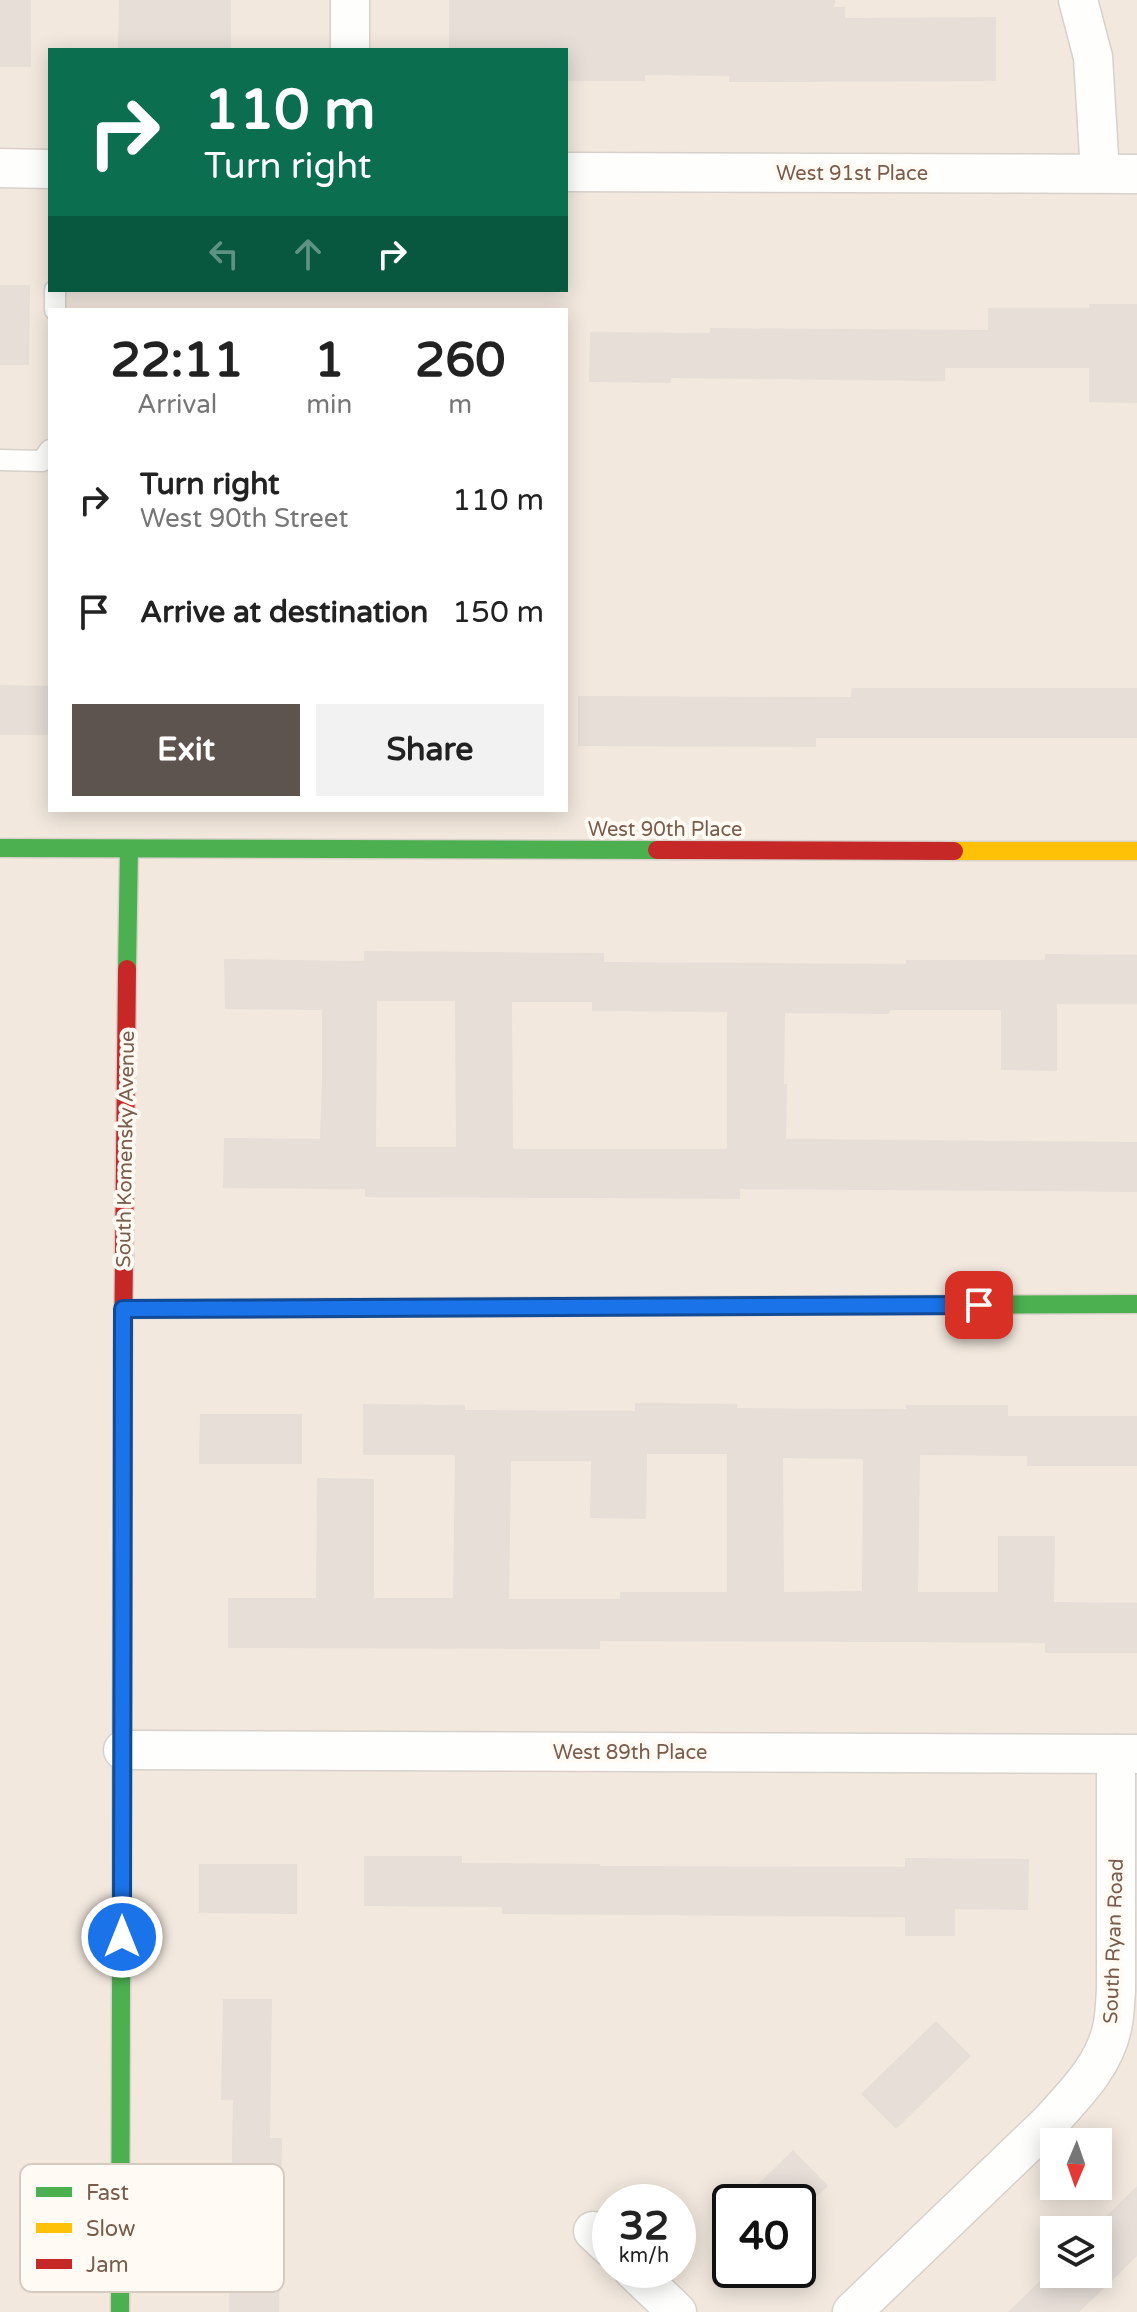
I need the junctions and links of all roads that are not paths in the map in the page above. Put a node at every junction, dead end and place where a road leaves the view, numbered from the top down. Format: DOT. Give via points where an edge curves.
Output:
graph roads {
  1 [pos="350,0"];
  2 [pos="1078,0"];
  3 [pos="350,48"];
  4 [pos="0,168"];
  5 [pos="48,169"];
  6 [pos="568,172"];
  7 [pos="1100,173"];
  8 [pos="1137,174"];
  9 [pos="48,453"];
  10 [pos="0,460"];
  11 [pos="0,848"];
  12 [pos="129,849"];
  13 [pos="1137,851"];
  14 [pos="1137,1304"];
  15 [pos="123,1309"];
  16 [pos="123,1750"];
  17 [pos="1127,1754"];
  18 [pos="121,2164"];
  19 [pos="652,2288"];
  20 [pos="120,2292"];
  21 [pos="120,2312"];
  22 [pos="677,2312"];
  23 [pos="852,2312"];
  1 -- 3 [label="street"];
  2 -- 7 [label="street" via="1093,57"];
  4 -- 5 [label="street"];
  6 -- 7 [label="street, West 91st Place"];
  7 -- 8 [label="street, West 91st Place"];
  9 -- 10 [label="lane" via="42,461"];
  11 -- 12 [label="street, West 90th Place"];
  12 -- 13 [label="street, West 90th Place"];
  12 -- 15 [label="street, South Komensky Avenue"];
  14 -- 15 [label="street"];
  15 -- 16 [label="street, South Komensky Avenue"];
  16 -- 17 [label="street, West 89th Place"];
  16 -- 18 [label="street, South Komensky Avenue"];
  17 -- 23 [label="street, South Ryan Road" via="1116,1990 1102,2058 1050,2122"];
  19 -- 22 [label="street"];
  20 -- 21 [label="street, South Komensky Avenue"];
}
